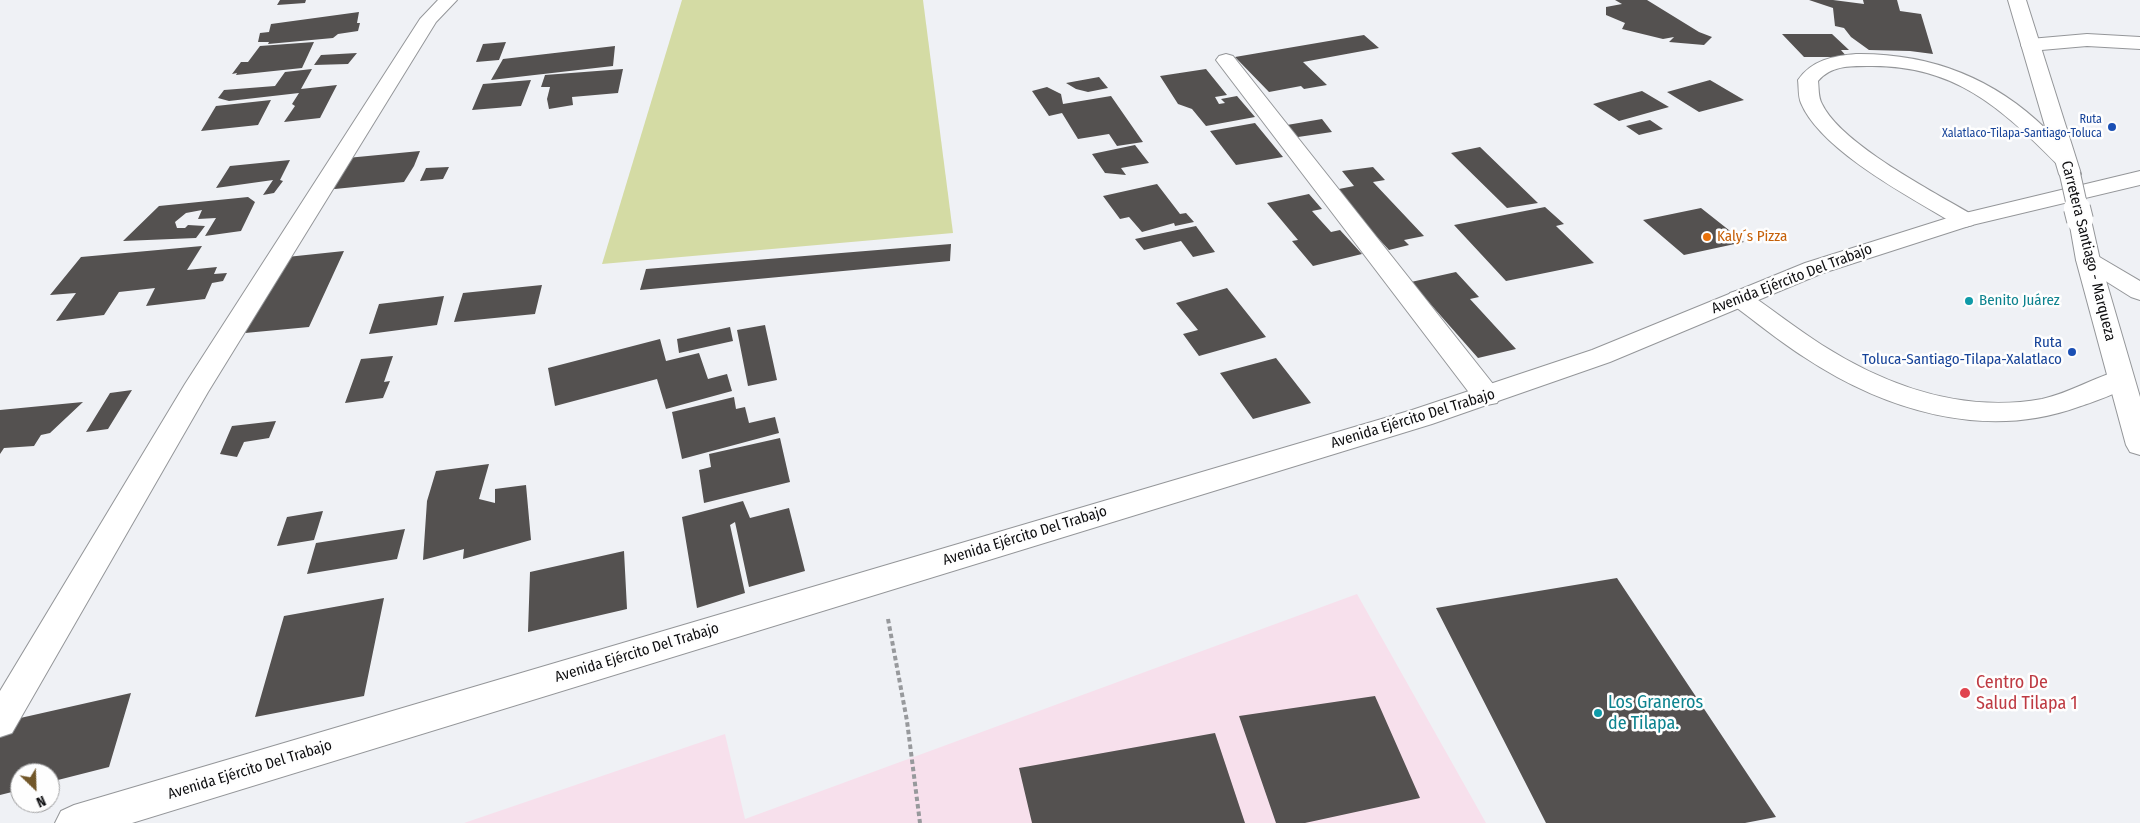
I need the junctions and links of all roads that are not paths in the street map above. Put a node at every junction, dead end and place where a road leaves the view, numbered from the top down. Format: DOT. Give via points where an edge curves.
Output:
graph roads {
  1 [pos="448,0"];
  2 [pos="2017,0"];
  3 [pos="2140,43"];
  4 [pos="2030,45"];
  5 [pos="1226,60"];
  6 [pos="2067,167"];
  7 [pos="2140,178"];
  8 [pos="1965,220"];
  9 [pos="2088,260"];
  10 [pos="2140,292"];
  11 [pos="1739,298"];
  12 [pos="2121,379"];
  13 [pos="1487,396"];
  14 [pos="2140,445"];
  15 [pos="0,722"];
  16 [pos="74,823"];
  1 -- 15 [label="main road" via="429,19 195,391"];
  2 -- 4 [label="main road, Carretera Santiago - Marqueza"];
  3 -- 4 [label="main road" via="2087,40"];
  4 -- 6 [label="main road, Carretera Santiago - Marqueza"];
  5 -- 13 [label="main road"];
  6 -- 8 [label="main road" via="2024,118 1963,80 1926,66 1870,59 1845,61 1821,67 1808,80 1811,102 1831,131 1898,179"];
  6 -- 9 [label="main road, Carretera Santiago - Marqueza, bridge"];
  7 -- 8 [label="main road, Avenida Ejército Del Trabajo"];
  8 -- 11 [label="main road, Avenida Ejército Del Trabajo" via="1814,268"];
  9 -- 10 [label="main road"];
  9 -- 12 [label="main road, Carretera Santiago - Marqueza"];
  11 -- 12 [label="main road" via="1814,351 1861,378 1912,399 1965,411 2007,412 2042,408"];
  11 -- 13 [label="main road, Avenida Ejército Del Trabajo" via="1600,356"];
  12 -- 14 [label="main road, Carretera Santiago - Marqueza"];
  13 -- 16 [label="main road, Avenida Ejército Del Trabajo"];
}
